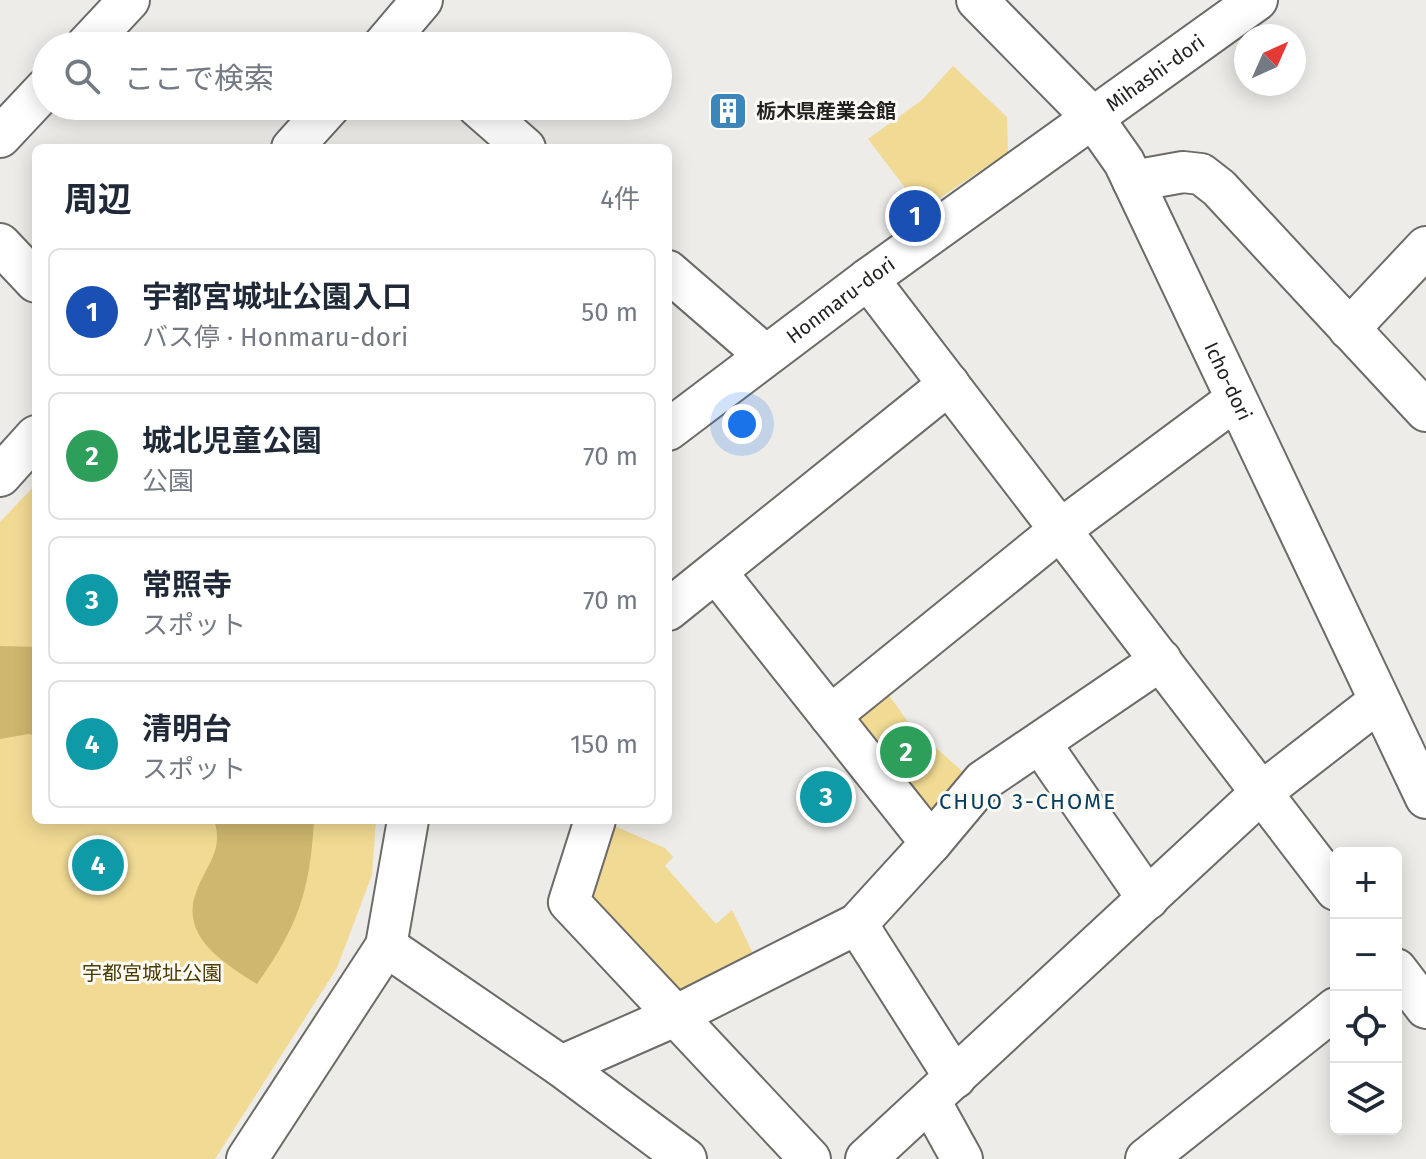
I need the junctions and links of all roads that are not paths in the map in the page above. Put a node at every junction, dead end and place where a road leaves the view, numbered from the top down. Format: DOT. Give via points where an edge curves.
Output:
graph roads {
  1 [pos="129,0"];
  2 [pos="422,0"];
  3 [pos="977,0"];
  4 [pos="1257,0"];
  5 [pos="99,32"];
  6 [pos="401,32"];
  7 [pos="32,103"];
  8 [pos="1093,118"];
  9 [pos="317,120"];
  10 [pos="493,120"];
  11 [pos="0,137"];
  12 [pos="296,144"];
  13 [pos="520,144"];
  14 [pos="1133,181"];
  15 [pos="0,244"];
  16 [pos="1426,247"];
  17 [pos="672,274"];
  18 [pos="32,278"];
  19 [pos="868,279"];
  20 [pos="1349,329"];
  21 [pos="765,355"];
  22 [pos="949,384"];
  23 [pos="1418,390"];
  24 [pos="1235,400"];
  25 [pos="672,427"];
  26 [pos="32,440"];
  27 [pos="0,476"];
  28 [pos="1060,530"];
  29 [pos="716,572"];
  30 [pos="672,607"];
  31 [pos="1161,660"];
  32 [pos="1378,702"];
  33 [pos="830,716"];
  34 [pos="1040,743"];
  35 [pos="1262,792"];
  36 [pos="1426,798"];
  37 [pos="407,824"];
  38 [pos="594,824"];
  39 [pos="931,843"];
  40 [pos="1330,882"];
  41 [pos="1148,899"];
  42 [pos="857,924"];
  43 [pos="386,946"];
  44 [pos="1402,977"];
  45 [pos="1426,1008"];
  46 [pos="1330,1013"];
  47 [pos="675,1016"];
  48 [pos="561,1066"];
  49 [pos="943,1090"];
  50 [pos="247,1159"];
  51 [pos="686,1159"];
  52 [pos="810,1159"];
  53 [pos="866,1159"];
  54 [pos="962,1159"];
  55 [pos="1146,1159"];
  1 -- 5 [label="street"];
  2 -- 6 [label="street"];
  3 -- 8 [label="street, Icho-dori"];
  4 -- 8 [label="street, Mihashi-dori"];
  7 -- 11 [label="street"];
  8 -- 14 [label="street, Icho-dori"];
  8 -- 19 [label="street, Honmaru-dori"];
  9 -- 12 [label="street"];
  10 -- 13 [label="street"];
  14 -- 20 [label="street" via="1201,174"];
  14 -- 24 [label="street, Icho-dori"];
  15 -- 18 [label="street"];
  16 -- 20 [label="street"];
  17 -- 21 [label="street"];
  19 -- 21 [label="street, Honmaru-dori"];
  19 -- 22 [label="street"];
  20 -- 23 [label="street"];
  21 -- 25 [label="street, Honmaru-dori"];
  22 -- 28 [label="street"];
  22 -- 29 [label="street"];
  24 -- 28 [label="street"];
  24 -- 32 [label="street, Icho-dori"];
  26 -- 27 [label="street"];
  28 -- 31 [label="street"];
  28 -- 33 [label="street"];
  29 -- 30 [label="street"];
  29 -- 33 [label="street"];
  31 -- 34 [label="street"];
  31 -- 35 [label="street"];
  32 -- 35 [label="street"];
  32 -- 36 [label="street, Icho-dori"];
  33 -- 39 [label="street"];
  34 -- 39 [label="street" via="983,781"];
  34 -- 41 [label="street"];
  35 -- 40 [label="street"];
  35 -- 41 [label="street"];
  37 -- 43 [label="street"];
  38 -- 47 [label="street" via="569,902"];
  39 -- 42 [label="street"];
  41 -- 49 [label="street"];
  42 -- 47 [label="street"];
  42 -- 49 [label="street"];
  43 -- 48 [label="street"];
  43 -- 50 [label="street"];
  44 -- 45 [label="street"];
  46 -- 55 [label="street"];
  47 -- 48 [label="street"];
  47 -- 52 [label="street"];
  48 -- 51 [label="street"];
  49 -- 53 [label="street"];
  49 -- 54 [label="street"];
}
